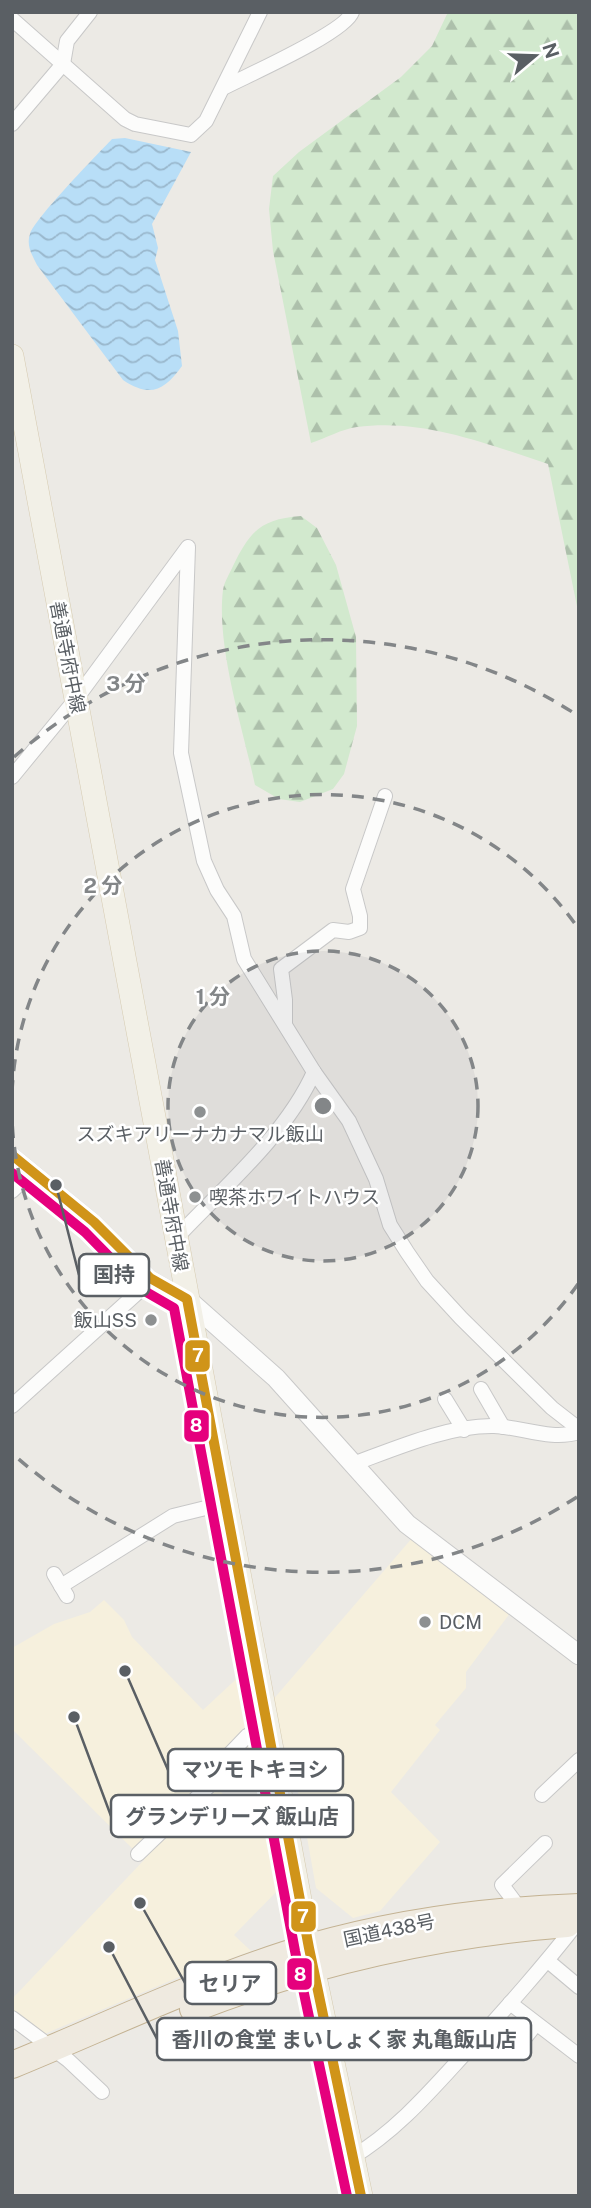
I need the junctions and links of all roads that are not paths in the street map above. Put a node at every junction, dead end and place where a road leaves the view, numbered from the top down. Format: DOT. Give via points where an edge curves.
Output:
graph roads {
  1 [pos="90,12"];
  2 [pos="260,12"];
  3 [pos="352,12"];
  4 [pos="12,19"];
  5 [pos="63,64"];
  6 [pos="225,87"];
  7 [pos="12,124"];
  8 [pos="12,356"];
  9 [pos="76,699"];
  10 [pos="12,777"];
  11 [pos="385,796"];
  12 [pos="285,1023"];
  13 [pos="314,1072"];
  14 [pos="12,1155"];
  15 [pos="31,1173"];
  16 [pos="12,1191"];
  17 [pos="176,1238"];
  18 [pos="150,1278"];
  19 [pos="187,1299"];
  20 [pos="481,1389"];
  21 [pos="445,1399"];
  22 [pos="12,1406"];
  23 [pos="503,1427"];
  24 [pos="464,1430"];
  25 [pos="579,1430"];
  26 [pos="353,1464"];
  27 [pos="226,1503"];
  28 [pos="61,1585"];
  29 [pos="579,1655"];
  30 [pos="267,1726"];
  31 [pos="579,1760"];
  32 [pos="542,1795"];
  33 [pos="545,1843"];
  34 [pos="138,1853"];
  35 [pos="520,1909"];
  36 [pos="578,1919"];
  37 [pos="312,1959"];
  38 [pos="548,1961"];
  39 [pos="579,1987"];
  40 [pos="510,2003"];
  41 [pos="12,2018"];
  42 [pos="536,2024"];
  43 [pos="516,2049"];
  44 [pos="60,2054"];
  45 [pos="579,2056"];
  46 [pos="12,2065"];
  47 [pos="12,2082"];
  48 [pos="102,2092"];
  49 [pos="351,2158"];
  50 [pos="361,2196"];
  1 -- 5 [label="street" via="67,41"];
  2 -- 6 [label="street"];
  3 -- 6 [label="street" via="350,19 320,39"];
  4 -- 5 [label="street"];
  5 -- 6 [label="street" via="125,119 178,134 191,135 206,121"];
  5 -- 7 [label="street"];
  8 -- 9 [label="main road, 善通寺府中線"];
  9 -- 10 [label="street"];
  9 -- 12 [label="street" via="188,547 181,753 185,784 204,861 234,916 244,959"];
  9 -- 17 [label="main road, 善通寺府中線"];
  11 -- 12 [label="street" via="353,888 360,928 334,930 281,969"];
  12 -- 13 [label="street"];
  13 -- 17 [label="street" via="306,1091 251,1160"];
  13 -- 25 [label="street" via="349,1121 376,1179 390,1225 427,1281"];
  14 -- 15 [label="street"];
  15 -- 16 [label="street"];
  15 -- 18 [label="street" via="94,1223"];
  17 -- 19 [label="main road, 善通寺府中線"];
  18 -- 19 [label="street"];
  18 -- 22 [label="street"];
  19 -- 26 [label="street" via="276,1378"];
  19 -- 27 [label="main road, 善通寺府中線"];
  20 -- 23 [label="street"];
  21 -- 24 [label="street"];
  23 -- 24 [label="street"];
  23 -- 25 [label="street" via="565,1436"];
  24 -- 26 [label="street"];
  26 -- 29 [label="street" via="407,1524"];
  27 -- 28 [label="street" via="173,1516"];
  27 -- 30 [label="main road, 善通寺府中線"];
  30 -- 34 [label="street" via="247,1737 223,1761 210,1784"];
  30 -- 37 [label="main road, 善通寺府中線"];
  31 -- 32 [label="street"];
  33 -- 35 [label="street" via="502,1885"];
  35 -- 36 [label="highway, 国道438号"];
  35 -- 37 [label="highway, 国道438号" via="397,1927"];
  36 -- 37 [label="highway, 国道438号"];
  36 -- 38 [label="street"];
  37 -- 44 [label="highway, 国道438号" via="191,1990"];
  37 -- 49 [label="main road, 善通寺府中線"];
  38 -- 39 [label="street"];
  38 -- 40 [label="street"];
  40 -- 42 [label="street"];
  40 -- 49 [label="street" via="433,2091 381,2139"];
  41 -- 44 [label="street"];
  42 -- 43 [label="street"];
  42 -- 45 [label="street"];
  44 -- 46 [label="highway, 国道438号"];
  44 -- 47 [label="highway, 国道438号"];
  44 -- 48 [label="street"];
  49 -- 50 [label="main road, 善通寺府中線"];
}
